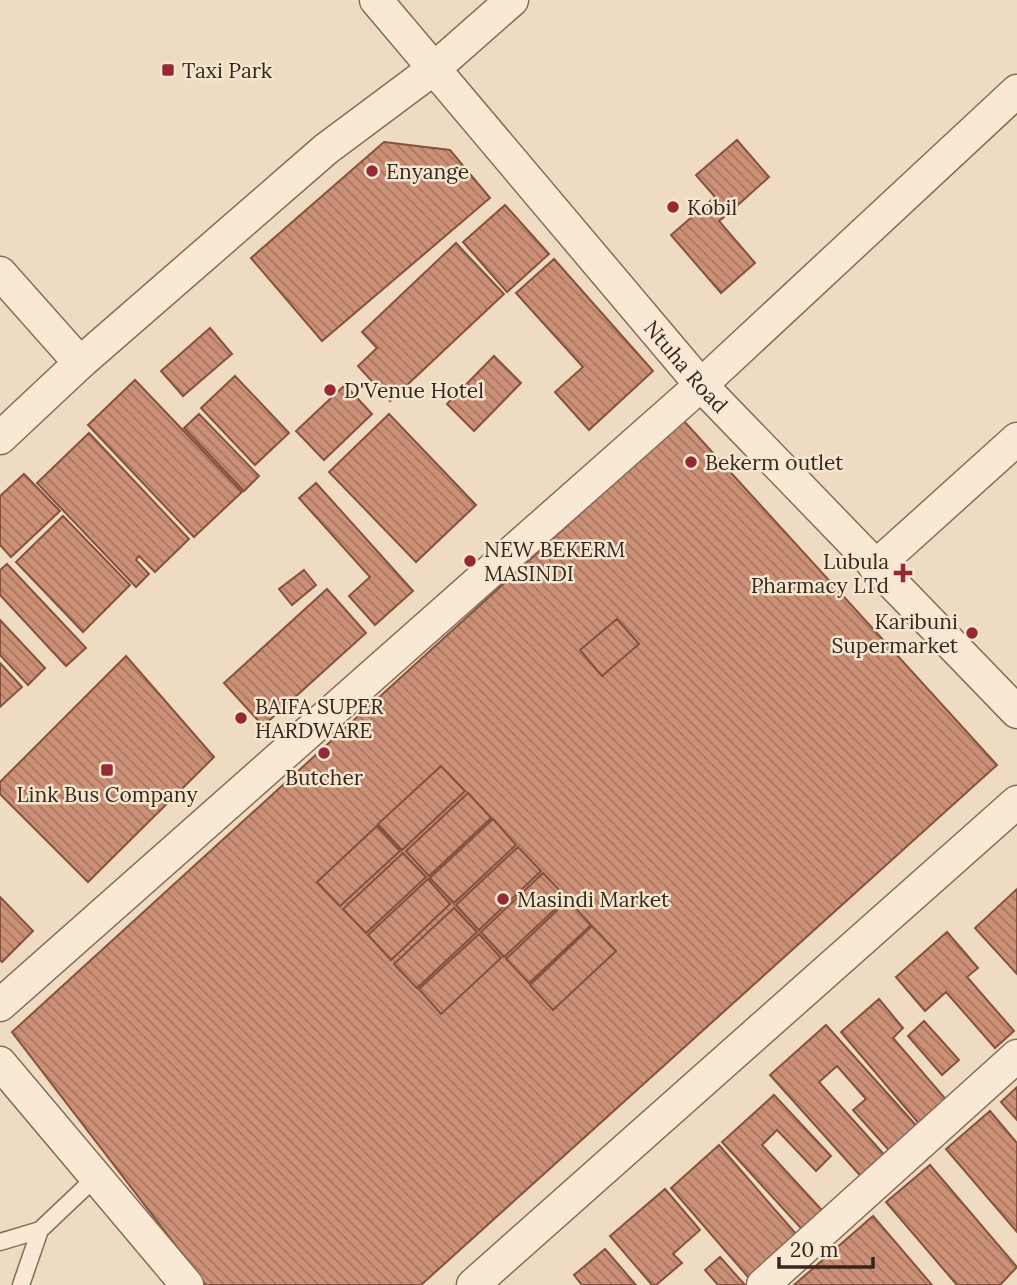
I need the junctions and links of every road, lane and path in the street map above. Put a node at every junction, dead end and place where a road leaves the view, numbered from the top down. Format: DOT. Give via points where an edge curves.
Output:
graph roads {
  1 [pos="376,0"];
  2 [pos="512,0"];
  3 [pos="436,67"];
  4 [pos="1017,91"];
  5 [pos="0,273"];
  6 [pos="80,363"];
  7 [pos="701,385"];
  8 [pos="0,438"];
  9 [pos="1017,439"];
  10 [pos="875,567"];
  11 [pos="1017,712"];
  12 [pos="1017,802"];
  13 [pos="0,1005"];
  14 [pos="1017,1056"];
  15 [pos="0,1063"];
  16 [pos="96,1177"];
  17 [pos="40,1230"];
  18 [pos="0,1242"];
  19 [pos="21,1285"];
  20 [pos="187,1285"];
  21 [pos="473,1285"];
  22 [pos="763,1285"];
  1 -- 3 [label="street, Ntuha Road"];
  2 -- 3 [label="street"];
  3 -- 6 [label="street" via="326,149"];
  3 -- 7 [label="street, Ntuha Road"];
  4 -- 7 [label="street"];
  5 -- 6 [label="street"];
  6 -- 8 [label="street"];
  7 -- 10 [label="street, Ntuha Road"];
  7 -- 13 [label="street"];
  9 -- 10 [label="street"];
  10 -- 11 [label="street, Ntuha Road"];
  12 -- 21 [label="street"];
  14 -- 22 [label="street"];
  15 -- 16 [label="street"];
  16 -- 17 [label="lane"];
  16 -- 20 [label="street"];
  17 -- 18 [label="lane"];
  17 -- 19 [label="lane"];
}
